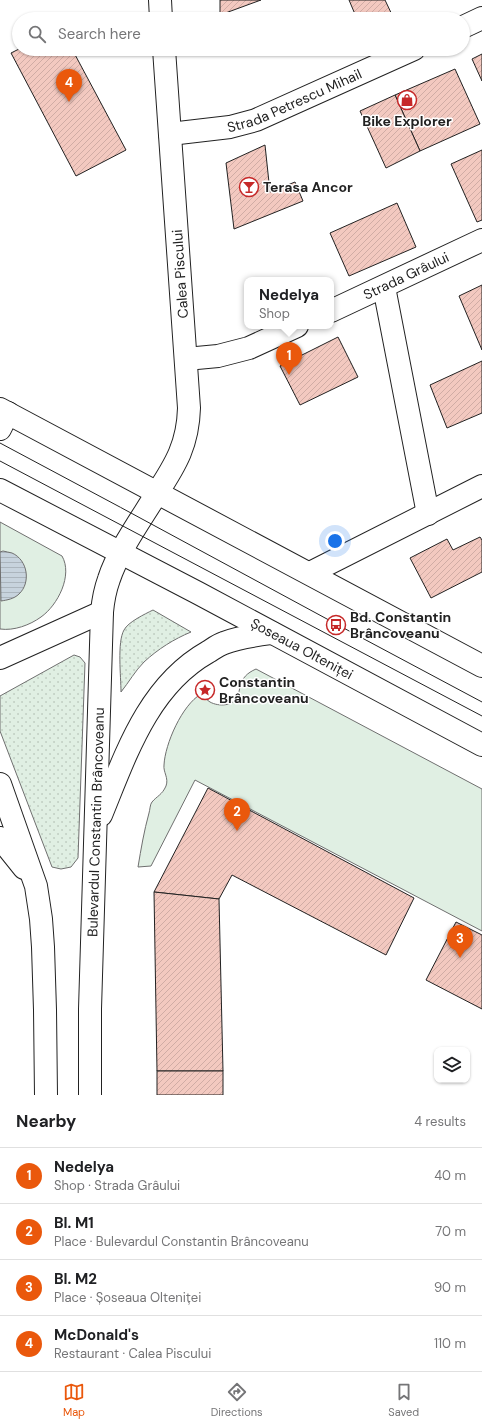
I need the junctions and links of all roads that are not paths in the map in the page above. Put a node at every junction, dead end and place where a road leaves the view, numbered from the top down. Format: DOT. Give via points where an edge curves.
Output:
graph roads {
  1 [pos="160,0"];
  2 [pos="161,12"];
  3 [pos="482,18"];
  4 [pos="470,24"];
  5 [pos="164,56"];
  6 [pos="398,56"];
  7 [pos="170,134"];
  8 [pos="482,240"];
  9 [pos="384,287"];
  10 [pos="334,310"];
  11 [pos="290,329"];
  12 [pos="186,359"];
  13 [pos="3,417"];
  14 [pos="482,486"];
  15 [pos="0,490"];
  16 [pos="157,493"];
  17 [pos="428,514"];
  18 [pos="121,553"];
  19 [pos="310,573"];
  20 [pos="102,612"];
  21 [pos="272,633"];
  22 [pos="0,658"];
  23 [pos="482,666"];
  24 [pos="482,745"];
  25 [pos="0,784"];
  26 [pos="96,829"];
  27 [pos="0,838"];
  28 [pos="36,886"];
  29 [pos="46,1095"];
  30 [pos="90,1095"];
  1 -- 2 [label="main road"];
  3 -- 4 [label="main road"];
  5 -- 7 [label="main road, Calea Piscului"];
  6 -- 7 [label="main road, Strada Petrescu Mihail" via="256,120 230,127"];
  7 -- 12 [label="main road, Calea Piscului"];
  8 -- 9 [label="main road, Strada Grâului"];
  9 -- 10 [label="main road, Strada Grâului"];
  9 -- 17 [label="main road"];
  11 -- 12 [label="main road" via="249,348 218,356"];
  12 -- 16 [label="main road, Calea Piscului" via="188,425 179,456"];
  13 -- 16 [label="main road"];
  14 -- 17 [label="main road"];
  15 -- 18 [label="main road, Șoseaua Olteniței"];
  16 -- 18 [label="main road"];
  16 -- 19 [label="main road"];
  17 -- 19 [label="main road"];
  18 -- 20 [label="main road, Bulevardul Constantin Brâncoveanu" via="109,578"];
  18 -- 21 [label="main road, Șoseaua Olteniței"];
  19 -- 23 [label="main road"];
  20 -- 22 [label="main road"];
  20 -- 26 [label="main road, Bulevardul Constantin Brâncoveanu"];
  21 -- 24 [label="main road, Șoseaua Olteniței"];
  21 -- 26 [label="main road" via="223,643 179,672 162,690 136,732"];
  25 -- 28 [label="main road"];
  26 -- 30 [label="main road, Bulevardul Constantin Brâncoveanu"];
  27 -- 28 [label="main road"];
  28 -- 29 [label="main road" via="43,947"];
}
